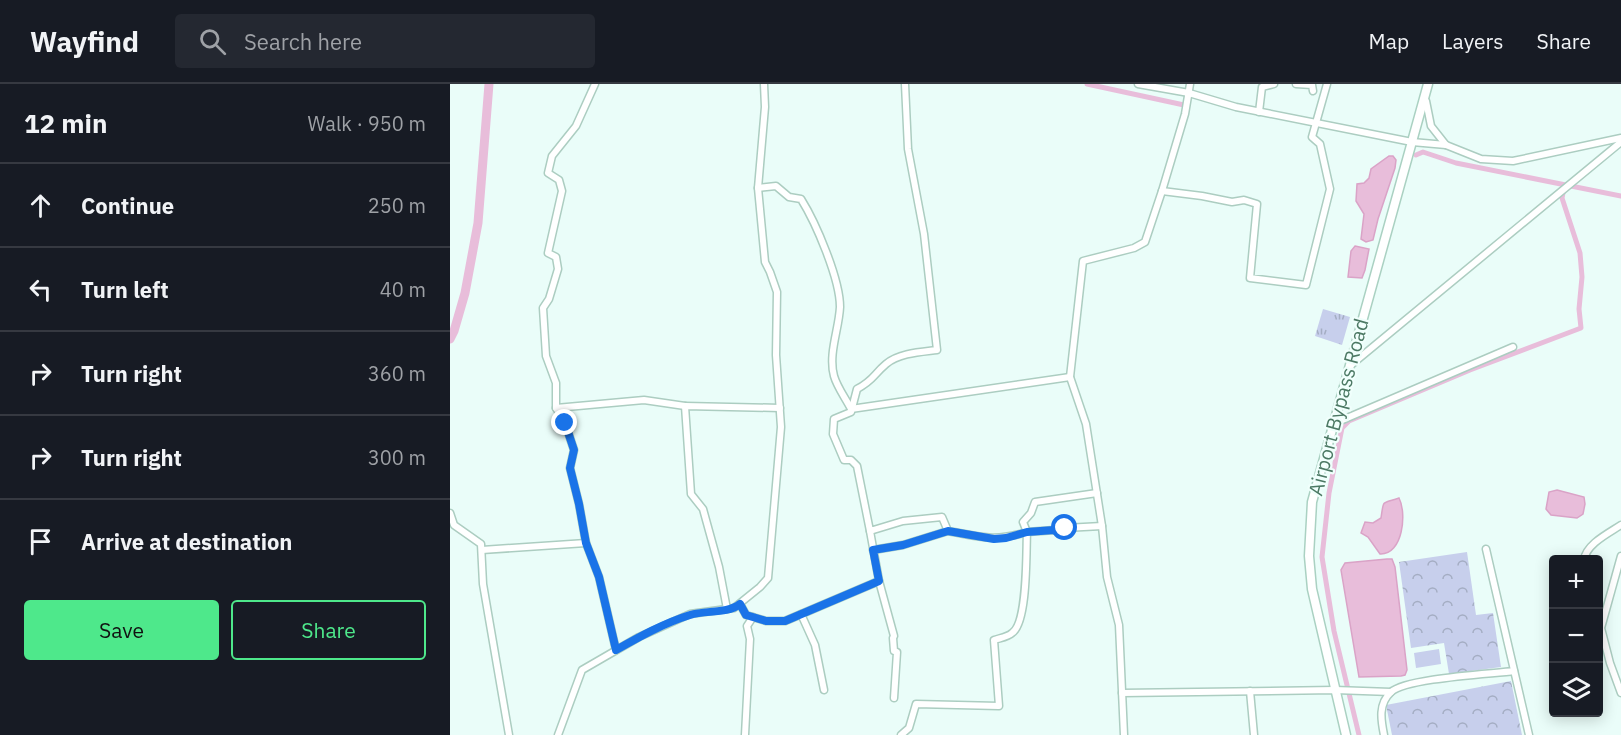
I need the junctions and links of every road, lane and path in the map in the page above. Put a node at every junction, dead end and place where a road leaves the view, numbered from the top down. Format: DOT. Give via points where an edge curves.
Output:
graph roads {
  1 [pos="595,84"];
  2 [pos="764,84"];
  3 [pos="905,84"];
  4 [pos="1138,84"];
  5 [pos="1190,84"];
  6 [pos="1274,84"];
  7 [pos="1296,84"];
  8 [pos="1327,84"];
  9 [pos="1427,88"];
  10 [pos="1312,91"];
  11 [pos="1189,93"];
  12 [pos="1259,112"];
  13 [pos="1315,123"];
  14 [pos="1621,140"];
  15 [pos="1412,142"];
  16 [pos="1446,145"];
  17 [pos="758,188"];
  18 [pos="1162,191"];
  19 [pos="1512,347"];
  20 [pos="1349,366"];
  21 [pos="1070,377"];
  22 [pos="686,406"];
  23 [pos="556,408"];
  24 [pos="780,408"];
  25 [pos="851,409"];
  26 [pos="1333,424"];
  27 [pos="1097,493"];
  28 [pos="450,513"];
  29 [pos="1621,525"];
  30 [pos="1102,526"];
  31 [pos="870,531"];
  32 [pos="948,531"];
  33 [pos="1027,532"];
  34 [pos="586,543"];
  35 [pos="1486,549"];
  36 [pos="482,550"];
  37 [pos="873,550"];
  38 [pos="1585,555"];
  39 [pos="1621,556"];
  40 [pos="879,581"];
  41 [pos="740,604"];
  42 [pos="727,609"];
  43 [pos="801,614"];
  44 [pos="753,617"];
  45 [pos="1603,621"];
  46 [pos="1603,636"];
  47 [pos="616,650"];
  48 [pos="1514,671"];
  49 [pos="824,690"];
  50 [pos="1335,690"];
  51 [pos="1250,691"];
  52 [pos="1391,692"];
  53 [pos="1122,693"];
  54 [pos="1621,693"];
  55 [pos="894,698"];
  56 [pos="508,735"];
  57 [pos="558,735"];
  58 [pos="745,735"];
  59 [pos="901,735"];
  60 [pos="1124,735"];
  61 [pos="1254,735"];
  62 [pos="1346,735"];
  63 [pos="1384,735"];
  64 [pos="1529,735"];
  1 -- 23 [label="street" via="576,126 552,156 548,173 559,180 562,191 548,253 556,257 558,269 543,308 546,356 556,383"];
  2 -- 17 [label="street"];
  3 -- 25 [label="street" via="908,149 924,234 937,350 902,356 887,363 871,382 856,389"];
  4 -- 11 [label="street"];
  5 -- 11 [label="street"];
  6 -- 12 [label="street" via="1262,87"];
  7 -- 10 [label="street" via="1312,85"];
  8 -- 13 [label="street"];
  9 -- 15 [label="street, Airport Bypass Road"];
  9 -- 16 [label="street" via="1425,106 1431,126"];
  11 -- 12 [label="street"];
  11 -- 18 [label="street"];
  12 -- 13 [label="street"];
  13 -- 15 [label="street"];
  13 -- 18 [label="street" via="1312,139 1320,144 1330,189 1306,285 1250,278 1257,204"];
  14 -- 16 [label="street" via="1503,162 1481,159"];
  14 -- 20 [label="street"];
  15 -- 16 [label="street"];
  15 -- 20 [label="street, Airport Bypass Road"];
  17 -- 24 [label="street" via="765,262 777,292"];
  17 -- 25 [label="street" via="776,186 801,199 813,221 836,283 840,307 834,341 834,376"];
  18 -- 21 [label="street" via="1145,242 1083,261"];
  19 -- 26 [label="street"];
  20 -- 26 [label="street, Airport Bypass Road"];
  21 -- 25 [label="street"];
  21 -- 27 [label="street" via="1086,424"];
  22 -- 23 [label="street" via="644,400"];
  22 -- 24 [label="street"];
  22 -- 42 [label="street" via="691,494 703,509"];
  23 -- 34 [label="street" via="574,450 570,468"];
  24 -- 41 [label="street" via="768,578"];
  25 -- 31 [label="street" via="834,419 832,434 844,460 857,466"];
  26 -- 50 [label="street, Airport Bypass Road" via="1312,502 1309,556 1312,589"];
  27 -- 30 [label="street"];
  27 -- 33 [label="street" via="1035,502 1023,522"];
  28 -- 36 [label="street" via="454,525 481,544"];
  29 -- 38 [label="street"];
  30 -- 33 [label="street"];
  30 -- 53 [label="street" via="1107,576 1119,625"];
  31 -- 32 [label="street" via="903,521 942,517"];
  31 -- 37 [label="street"];
  32 -- 33 [label="street" via="994,539"];
  32 -- 37 [label="street"];
  33 -- 59 [label="street" via="1024,601 1018,626 1013,633 994,640 999,706 916,704 909,728"];
  34 -- 36 [label="street"];
  34 -- 47 [label="street" via="599,577"];
  35 -- 48 [label="street"];
  36 -- 56 [label="street" via="483,584"];
  37 -- 40 [label="street"];
  39 -- 45 [label="street"];
  40 -- 43 [label="street"];
  40 -- 55 [label="street" via="897,652"];
  41 -- 42 [label="street"];
  41 -- 44 [label="street" via="746,615"];
  42 -- 47 [label="street" via="690,614"];
  43 -- 44 [label="street" via="785,621"];
  43 -- 49 [label="street" via="815,645"];
  44 -- 58 [label="street" via="747,626 750,639"];
  46 -- 54 [label="street"];
  47 -- 57 [label="street" via="582,670"];
  48 -- 52 [label="street" via="1408,684"];
  48 -- 64 [label="street"];
  50 -- 51 [label="street"];
  50 -- 52 [label="street"];
  50 -- 62 [label="street, Airport Bypass Road"];
  51 -- 53 [label="street"];
  51 -- 61 [label="street"];
  52 -- 63 [label="street" via="1380,716"];
  53 -- 60 [label="street"];
}
